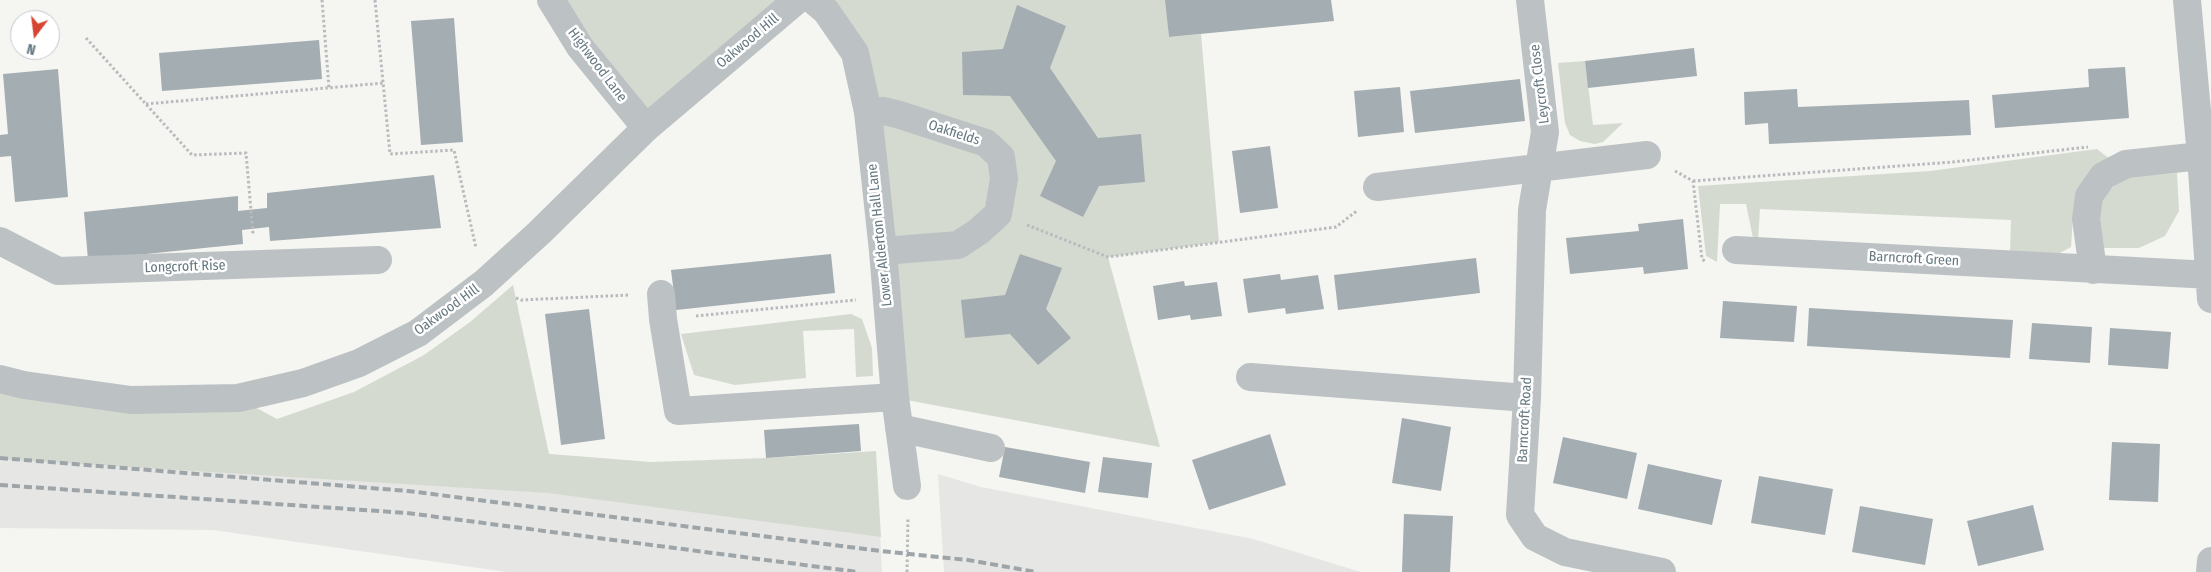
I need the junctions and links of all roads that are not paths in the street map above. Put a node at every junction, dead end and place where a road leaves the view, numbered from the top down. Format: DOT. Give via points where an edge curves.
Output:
graph roads {
  1 [pos="551,0"];
  2 [pos="797,0"];
  3 [pos="813,0"];
  4 [pos="1530,0"];
  5 [pos="2187,0"];
  6 [pos="2202,87"];
  7 [pos="868,112"];
  8 [pos="646,128"];
  9 [pos="1647,155"];
  10 [pos="2202,156"];
  11 [pos="1539,167"];
  12 [pos="1377,187"];
  13 [pos="0,241"];
  14 [pos="1736,250"];
  15 [pos="883,251"];
  16 [pos="378,260"];
  17 [pos="2093,270"];
  18 [pos="2210,283"];
  19 [pos="662,307"];
  20 [pos="1250,378"];
  21 [pos="0,379"];
  22 [pos="895,397"];
  23 [pos="1526,398"];
  24 [pos="899,428"];
  25 [pos="991,448"];
  26 [pos="907,486"];
  27 [pos="2211,561"];
  28 [pos="1662,572"];
  29 [pos="2210,572"];
  1 -- 8 [label="street, Highwood Lane" via="580,47"];
  2 -- 8 [label="street, Oakwood Hill"];
  3 -- 7 [label="street, Lower Alderton Hall Lane" via="826,11 855,53"];
  4 -- 11 [label="street, Leycroft Close" via="1545,132"];
  5 -- 6 [label="street"];
  6 -- 10 [label="street"];
  7 -- 15 [label="street, Lower Alderton Hall Lane"];
  7 -- 15 [label="street, Oakfields" via="900,115 986,144 1001,156 1004,178 998,214 958,245"];
  8 -- 21 [label="street, Oakwood Hill" via="484,283 418,333 359,363 303,383 238,398 131,400"];
  9 -- 11 [label="street"];
  10 -- 17 [label="street" via="2126,164 2103,176 2089,196 2086,220"];
  10 -- 18 [label="street"];
  11 -- 12 [label="street"];
  11 -- 23 [label="street, Barncroft Road" via="1532,210"];
  13 -- 16 [label="street, Longcroft Rise" via="58,271"];
  14 -- 17 [label="street, Barncroft Green"];
  15 -- 22 [label="street, Lower Alderton Hall Lane"];
  17 -- 18 [label="street, Barncroft Green"];
  19 -- 22 [label="street" via="678,411"];
  20 -- 23 [label="street"];
  22 -- 24 [label="street, Lower Alderton Hall Lane"];
  23 -- 28 [label="street, Barncroft Road" via="1520,515 1535,537 1565,552"];
  24 -- 25 [label="street"];
  24 -- 26 [label="street, Lower Alderton Hall Lane"];
  27 -- 29 [label="street"];
}
